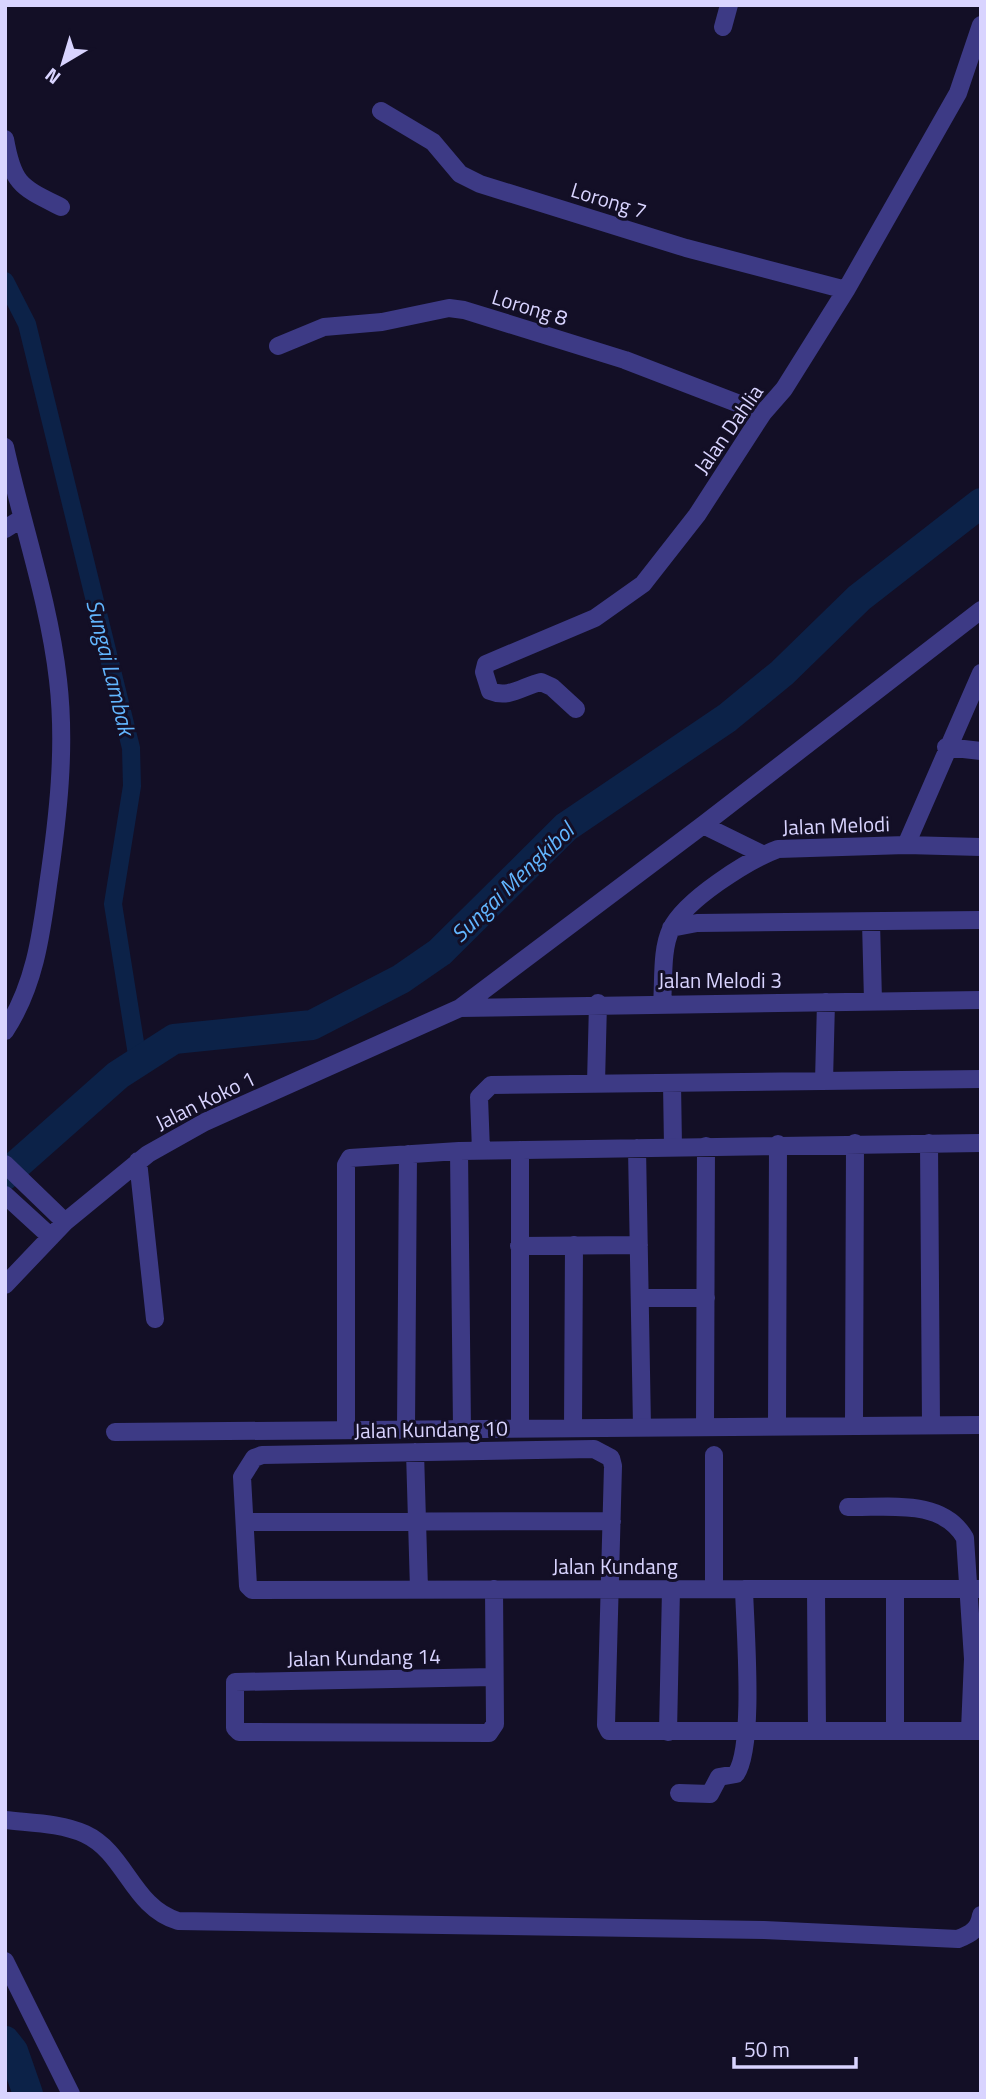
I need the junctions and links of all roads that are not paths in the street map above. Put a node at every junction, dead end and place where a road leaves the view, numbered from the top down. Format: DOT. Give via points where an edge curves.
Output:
graph roads {
  1 [pos="729,5"];
  2 [pos="981,25"];
  3 [pos="723,27"];
  4 [pos="381,111"];
  5 [pos="5,139"];
  6 [pos="61,206"];
  7 [pos="846,290"];
  8 [pos="278,346"];
  9 [pos="763,413"];
  10 [pos="5,447"];
  11 [pos="21,519"];
  12 [pos="5,529"];
  13 [pos="981,610"];
  14 [pos="981,673"];
  15 [pos="576,709"];
  16 [pos="946,747"];
  17 [pos="981,751"];
  18 [pos="703,825"];
  19 [pos="906,845"];
  20 [pos="981,847"];
  21 [pos="762,855"];
  22 [pos="981,920"];
  23 [pos="871,922"];
  24 [pos="671,928"];
  25 [pos="981,1000"];
  26 [pos="873,1001"];
  27 [pos="826,1002"];
  28 [pos="598,1003"];
  29 [pos="662,1004"];
  30 [pos="460,1008"];
  31 [pos="5,1031"];
  32 [pos="981,1079"];
  33 [pos="824,1082"];
  34 [pos="596,1083"];
  35 [pos="672,1083"];
  36 [pos="855,1143"];
  37 [pos="929,1143"];
  38 [pos="981,1143"];
  39 [pos="778,1144"];
  40 [pos="706,1146"];
  41 [pos="673,1147"];
  42 [pos="637,1148"];
  43 [pos="520,1150"];
  44 [pos="459,1151"];
  45 [pos="481,1151"];
  46 [pos="408,1154"];
  47 [pos="138,1161"];
  48 [pos="5,1164"];
  49 [pos="5,1195"];
  50 [pos="65,1222"];
  51 [pos="51,1237"];
  52 [pos="574,1245"];
  53 [pos="639,1245"];
  54 [pos="519,1246"];
  55 [pos="5,1284"];
  56 [pos="640,1298"];
  57 [pos="706,1298"];
  58 [pos="155,1319"];
  59 [pos="931,1425"];
  60 [pos="981,1425"];
  61 [pos="776,1426"];
  62 [pos="854,1426"];
  63 [pos="642,1427"];
  64 [pos="705,1427"];
  65 [pos="520,1428"];
  66 [pos="573,1428"];
  67 [pos="406,1429"];
  68 [pos="462,1429"];
  69 [pos="346,1430"];
  70 [pos="114,1432"];
  71 [pos="415,1452"];
  72 [pos="714,1455"];
  73 [pos="848,1507"];
  74 [pos="612,1521"];
  75 [pos="245,1522"];
  76 [pos="417,1522"];
  77 [pos="249,1588"];
  78 [pos="419,1589"];
  79 [pos="494,1589"];
  80 [pos="611,1589"];
  81 [pos="671,1589"];
  82 [pos="714,1589"];
  83 [pos="744,1589"];
  84 [pos="816,1589"];
  85 [pos="895,1589"];
  86 [pos="976,1590"];
  87 [pos="493,1677"];
  88 [pos="895,1730"];
  89 [pos="817,1731"];
  90 [pos="975,1731"];
  91 [pos="668,1732"];
  92 [pos="746,1732"];
  93 [pos="679,1793"];
  94 [pos="5,1820"];
  95 [pos="981,1914"];
  96 [pos="5,1961"];
  97 [pos="71,2094"];
  1 -- 3 [label="street"];
  2 -- 7 [label="street, Jalan Dahlia" via="958,93"];
  4 -- 7 [label="street, Lorong 7" via="433,142 460,174 480,184 686,248"];
  5 -- 6 [label="street" via="17,181"];
  7 -- 9 [label="street, Jalan Dahlia"];
  8 -- 9 [label="street, Lorong 8" via="324,327 382,322 449,308 464,310 625,360"];
  9 -- 15 [label="street, Jalan Dahlia" via="697,515 643,584 595,618 486,664 490,691 499,695 541,682"];
  10 -- 11 [label="street"];
  11 -- 12 [label="street"];
  11 -- 31 [label="street" via="51,633 58,680 60,794 34,967"];
  13 -- 18 [label="street"];
  14 -- 16 [label="street"];
  16 -- 17 [label="street"];
  16 -- 19 [label="street"];
  18 -- 21 [label="street"];
  18 -- 30 [label="street"];
  19 -- 20 [label="street, Jalan Melodi"];
  19 -- 21 [label="street, Jalan Melodi" via="778,849"];
  21 -- 24 [label="street, Jalan Melodi" via="688,907"];
  22 -- 23 [label="street"];
  23 -- 24 [label="street" via="697,923"];
  23 -- 26 [label="street"];
  24 -- 29 [label="street"];
  25 -- 26 [label="street, Jalan Melodi 3"];
  26 -- 27 [label="street, Jalan Melodi 3"];
  27 -- 29 [label="street, Jalan Melodi 3"];
  27 -- 33 [label="street"];
  28 -- 29 [label="street, Jalan Melodi 3"];
  28 -- 30 [label="street, Jalan Melodi 3"];
  28 -- 34 [label="street"];
  30 -- 47 [label="street, Jalan Koko 1" via="205,1122"];
  32 -- 33 [label="street"];
  33 -- 35 [label="street"];
  34 -- 35 [label="street"];
  34 -- 45 [label="street" via="501,1084 484,1089 479,1097"];
  35 -- 41 [label="street"];
  36 -- 37 [label="street"];
  36 -- 39 [label="street"];
  36 -- 62 [label="street"];
  37 -- 38 [label="street"];
  37 -- 59 [label="street"];
  39 -- 40 [label="street"];
  39 -- 61 [label="street"];
  40 -- 41 [label="street"];
  40 -- 57 [label="street"];
  41 -- 42 [label="street"];
  42 -- 43 [label="street"];
  42 -- 53 [label="street"];
  43 -- 45 [label="street"];
  43 -- 54 [label="street"];
  44 -- 45 [label="street"];
  44 -- 46 [label="street"];
  44 -- 68 [label="street"];
  46 -- 67 [label="street"];
  46 -- 69 [label="street" via="355,1156 346,1165"];
  47 -- 50 [label="street, Jalan Koko 1"];
  47 -- 58 [label="street"];
  48 -- 50 [label="street"];
  49 -- 51 [label="street"];
  50 -- 51 [label="street, Jalan Koko 1"];
  51 -- 55 [label="street, Jalan Koko 1"];
  52 -- 53 [label="street"];
  52 -- 54 [label="street"];
  52 -- 66 [label="street"];
  53 -- 56 [label="street"];
  54 -- 65 [label="street"];
  56 -- 57 [label="street"];
  56 -- 63 [label="street"];
  57 -- 64 [label="street"];
  59 -- 60 [label="street"];
  59 -- 62 [label="street"];
  61 -- 62 [label="street"];
  61 -- 64 [label="street"];
  63 -- 64 [label="street"];
  63 -- 66 [label="street"];
  65 -- 66 [label="street"];
  65 -- 68 [label="street"];
  67 -- 68 [label="street"];
  67 -- 69 [label="street"];
  69 -- 70 [label="street"];
  71 -- 74 [label="street, Jalan Kundang 10" via="594,1449 611,1458 613,1466"];
  71 -- 75 [label="street, Jalan Kundang 10" via="254,1458 242,1477"];
  71 -- 76 [label="street"];
  72 -- 82 [label="street"];
  73 -- 86 [label="street" via="933,1510 946,1516 965,1538"];
  74 -- 76 [label="street"];
  74 -- 80 [label="street, Jalan Kundang 10"];
  75 -- 76 [label="street"];
  75 -- 77 [label="street, Jalan Kundang 10"];
  76 -- 78 [label="street"];
  77 -- 78 [label="street, Jalan Kundang"];
  78 -- 79 [label="street, Jalan Kundang"];
  79 -- 80 [label="street, Jalan Kundang"];
  79 -- 87 [label="street"];
  80 -- 81 [label="street, Jalan Kundang"];
  80 -- 91 [label="street, Jalan Kundang 10" via="606,1725 615,1733"];
  81 -- 82 [label="street, Jalan Kundang"];
  81 -- 91 [label="street"];
  82 -- 83 [label="street, Jalan Kundang"];
  83 -- 84 [label="street, Jalan Kundang"];
  83 -- 92 [label="street"];
  84 -- 85 [label="street, Jalan Kundang"];
  84 -- 89 [label="street"];
  85 -- 86 [label="street, Jalan Kundang"];
  85 -- 88 [label="street"];
  86 -- 90 [label="street"];
  87 -- 87 [label="street, Jalan Kundang 14" via="495,1724 489,1733 239,1732 235,1728 235,1682"];
  88 -- 89 [label="street"];
  88 -- 90 [label="street"];
  89 -- 92 [label="street"];
  91 -- 92 [label="street"];
  92 -- 93 [label="street" via="736,1774 719,1777 710,1794"];
  94 -- 95 [label="street" via="85,1834 106,1850 145,1902 178,1921 764,1930 958,1939 972,1933"];
  96 -- 97 [label="street"];
}
